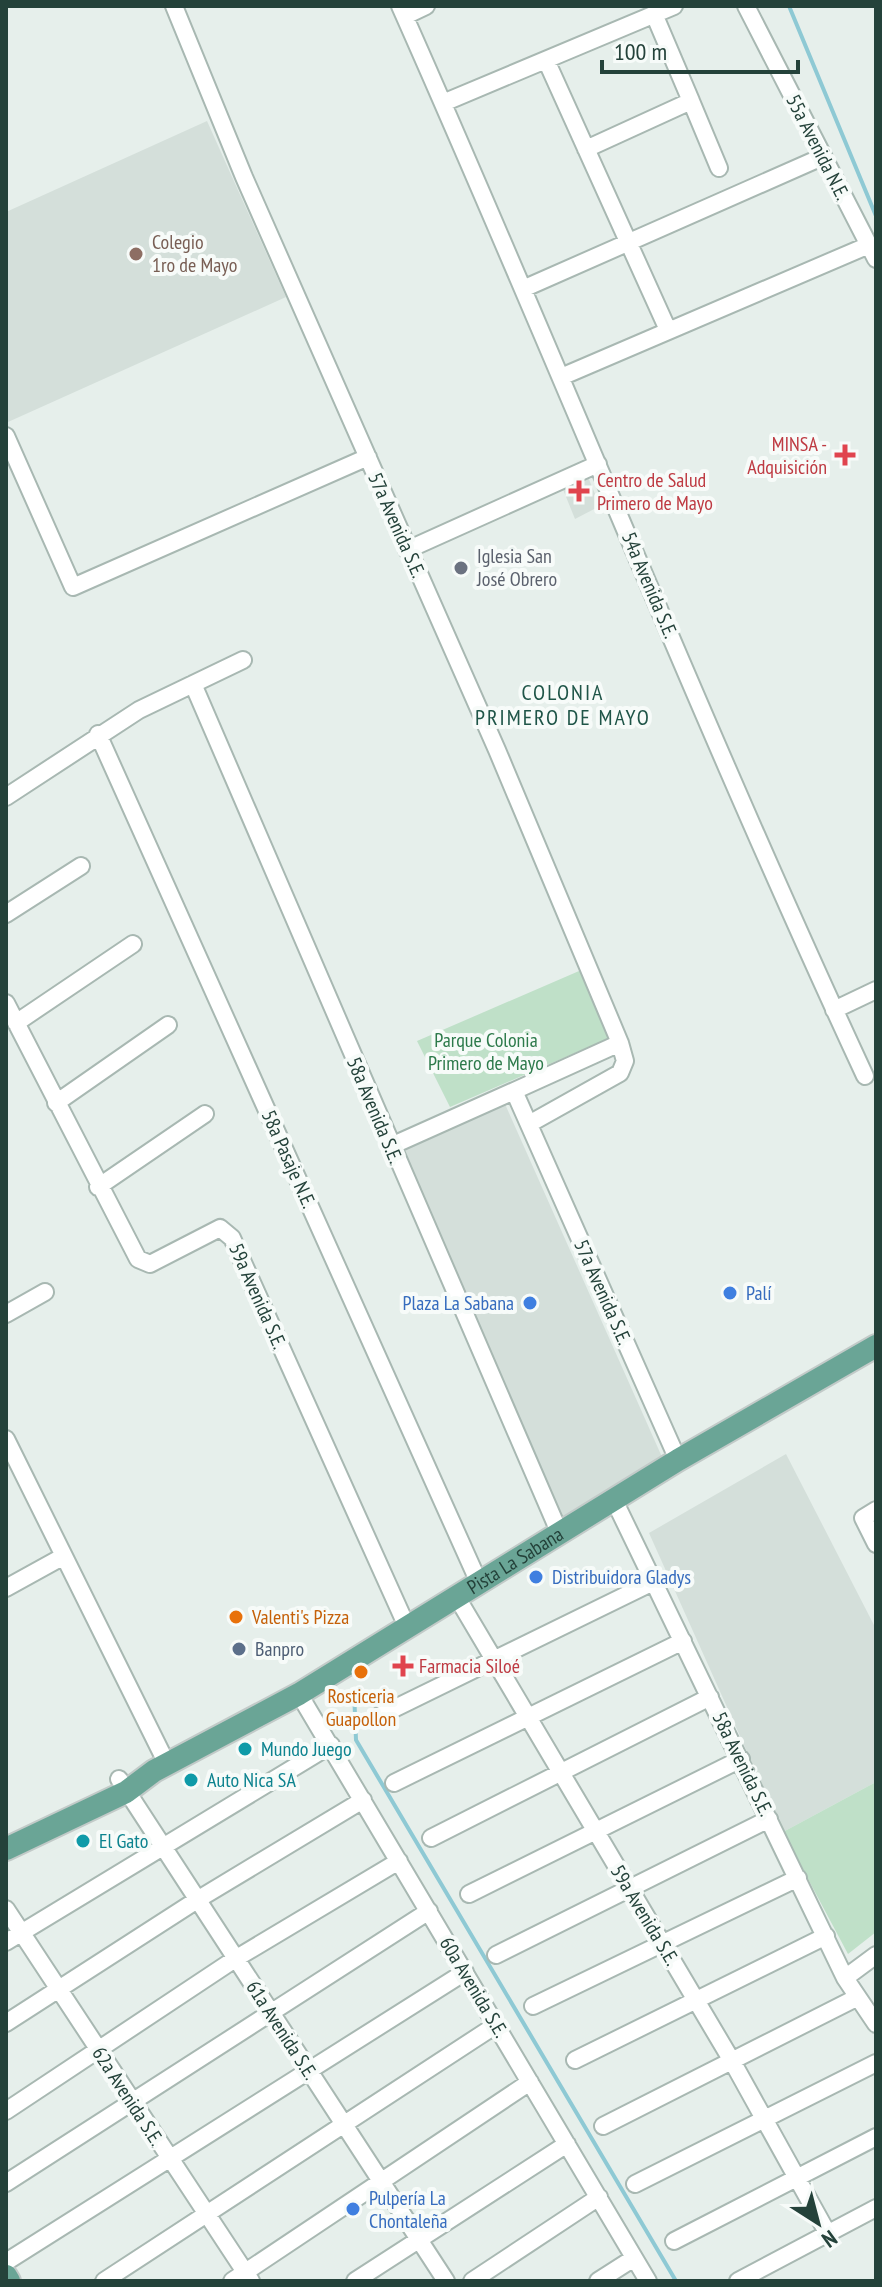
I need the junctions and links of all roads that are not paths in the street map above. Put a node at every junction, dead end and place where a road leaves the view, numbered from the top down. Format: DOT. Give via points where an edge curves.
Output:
graph roads {
  1 [pos="174,6"];
  2 [pos="426,6"];
  3 [pos="674,6"];
  4 [pos="746,6"];
  5 [pos="403,11"];
  6 [pos="649,12"];
  7 [pos="546,60"];
  8 [pos="691,101"];
  9 [pos="443,103"];
  10 [pos="586,149"];
  11 [pos="822,157"];
  12 [pos="719,168"];
  13 [pos="628,244"];
  14 [pos="873,252"];
  15 [pos="525,288"];
  16 [pos="668,330"];
  17 [pos="561,377"];
  18 [pos="6,436"];
  19 [pos="368,457"];
  20 [pos="598,464"];
  21 [pos="407,550"];
  22 [pos="243,660"];
  23 [pos="193,684"];
  24 [pos="98,734"];
  25 [pos="6,797"];
  26 [pos="81,866"];
  27 [pos="6,914"];
  28 [pos="133,944"];
  29 [pos="876,990"];
  30 [pos="6,1003"];
  31 [pos="834,1010"];
  32 [pos="16,1023"];
  33 [pos="168,1025"];
  34 [pos="620,1043"];
  35 [pos="865,1076"];
  36 [pos="514,1091"];
  37 [pos="56,1103"];
  38 [pos="205,1114"];
  39 [pos="529,1124"];
  40 [pos="391,1146"];
  41 [pos="98,1187"];
  42 [pos="45,1292"];
  43 [pos="6,1314"];
  44 [pos="876,1346"];
  45 [pos="6,1439"];
  46 [pos="10,1458"];
  47 [pos="678,1460"];
  48 [pos="615,1502"];
  49 [pos="869,1514"];
  50 [pos="560,1534"];
  51 [pos="876,1544"];
  52 [pos="64,1556"];
  53 [pos="653,1582"];
  54 [pos="480,1585"];
  55 [pos="6,1588"];
  56 [pos="458,1599"];
  57 [pos="408,1629"];
  58 [pos="683,1641"];
  59 [pos="493,1659"];
  60 [pos="299,1694"];
  61 [pos="710,1697"];
  62 [pos="379,1716"];
  63 [pos="528,1717"];
  64 [pos="331,1745"];
  65 [pos="741,1759"];
  66 [pos="161,1768"];
  67 [pos="561,1773"];
  68 [pos="394,1783"];
  69 [pos="122,1785"];
  70 [pos="363,1800"];
  71 [pos="769,1819"];
  72 [pos="596,1832"];
  73 [pos="6,1834"];
  74 [pos="431,1838"];
  75 [pos="163,1848"];
  76 [pos="6,1849"];
  77 [pos="399,1861"];
  78 [pos="798,1878"];
  79 [pos="629,1888"];
  80 [pos="469,1894"];
  81 [pos="197,1900"];
  82 [pos="6,1909"];
  83 [pos="429,1911"];
  84 [pos="826,1936"];
  85 [pos="13,1937"];
  86 [pos="662,1944"];
  87 [pos="496,1955"];
  88 [pos="876,1955"];
  89 [pos="235,1959"];
  90 [pos="465,1972"];
  91 [pos="845,1978"];
  92 [pos="60,1990"];
  93 [pos="856,1998"];
  94 [pos="696,2000"];
  95 [pos="533,2006"];
  96 [pos="270,2012"];
  97 [pos="6,2023"];
  98 [pos="876,2024"];
  99 [pos="496,2025"];
  100 [pos="97,2048"];
  101 [pos="575,2060"];
  102 [pos="732,2061"];
  103 [pos="876,2063"];
  104 [pos="308,2071"];
  105 [pos="530,2082"];
  106 [pos="131,2101"];
  107 [pos="6,2111"];
  108 [pos="765,2119"];
  109 [pos="344,2125"];
  110 [pos="603,2126"];
  111 [pos="876,2137"];
  112 [pos="567,2144"];
  113 [pos="169,2160"];
  114 [pos="798,2177"];
  115 [pos="381,2182"];
  116 [pos="6,2183"];
  117 [pos="635,2184"];
  118 [pos="599,2197"];
  119 [pos="876,2208"];
  120 [pos="206,2214"];
  121 [pos="828,2234"];
  122 [pos="418,2239"];
  123 [pos="674,2241"];
  124 [pos="634,2258"];
  125 [pos="6,2262"];
  126 [pos="243,2278"];
  127 [pos="104,2281"];
  128 [pos="355,2281"];
  129 [pos="446,2281"];
  130 [pos="472,2281"];
  131 [pos="598,2281"];
  132 [pos="648,2281"];
  133 [pos="738,2281"];
  1 -- 19 [label="street, 57a Avenida S.E."];
  2 -- 5 [label="street"];
  3 -- 6 [label="street"];
  4 -- 11 [label="street, 55a Avenida N.E."];
  5 -- 9 [label="street, 54a Avenida S.E."];
  6 -- 7 [label="street"];
  6 -- 8 [label="street"];
  7 -- 9 [label="street"];
  7 -- 10 [label="street"];
  8 -- 10 [label="street"];
  8 -- 12 [label="street"];
  9 -- 15 [label="street, 54a Avenida S.E."];
  10 -- 13 [label="street"];
  11 -- 13 [label="street"];
  11 -- 14 [label="street, 55a Avenida N.E."];
  13 -- 15 [label="street"];
  13 -- 16 [label="street"];
  14 -- 16 [label="street"];
  15 -- 17 [label="street, 54a Avenida S.E."];
  16 -- 17 [label="street"];
  17 -- 20 [label="street, 54a Avenida S.E."];
  18 -- 19 [label="street" via="73,587"];
  19 -- 21 [label="street, 57a Avenida S.E."];
  20 -- 21 [label="street"];
  20 -- 31 [label="street, 54a Avenida S.E."];
  21 -- 34 [label="street, 57a Avenida S.E."];
  22 -- 23 [label="street"];
  23 -- 24 [label="street"];
  23 -- 40 [label="street, 58a Avenida S.E."];
  24 -- 25 [label="street"];
  24 -- 54 [label="street, 58a Pasaje N.E."];
  26 -- 27 [label="street"];
  28 -- 32 [label="street"];
  29 -- 31 [label="street"];
  30 -- 32 [label="street, 59a Avenida S.E."];
  31 -- 35 [label="street, 54a Avenida S.E."];
  32 -- 37 [label="street, 59a Avenida S.E."];
  33 -- 37 [label="street"];
  34 -- 36 [label="street"];
  34 -- 39 [label="street" via="625,1061 620,1073"];
  36 -- 39 [label="street, 57a Avenida S.E."];
  36 -- 40 [label="street"];
  37 -- 41 [label="street, 59a Avenida S.E."];
  38 -- 41 [label="street"];
  39 -- 47 [label="street, 57a Avenida S.E."];
  40 -- 50 [label="street, 58a Avenida S.E."];
  41 -- 57 [label="street, 59a Avenida S.E." via="143,1263 158,1261 220,1228 232,1238"];
  42 -- 43 [label="street"];
  44 -- 47 [label="main road, Pista La Sabana"];
  45 -- 46 [label="street"];
  46 -- 52 [label="street"];
  47 -- 48 [label="main road, Pista La Sabana"];
  48 -- 50 [label="main road, Pista La Sabana"];
  48 -- 53 [label="street, 58a Avenida S.E."];
  49 -- 51 [label="street"];
  50 -- 54 [label="main road, Pista La Sabana"];
  52 -- 55 [label="street"];
  52 -- 66 [label="street"];
  53 -- 58 [label="street, 58a Avenida S.E."];
  53 -- 59 [label="street"];
  54 -- 56 [label="main road, Pista La Sabana"];
  56 -- 57 [label="main road, Pista La Sabana"];
  56 -- 59 [label="street, 59a Avenida S.E."];
  57 -- 60 [label="main road, Pista La Sabana"];
  58 -- 61 [label="street, 58a Avenida S.E."];
  58 -- 63 [label="street"];
  59 -- 62 [label="street"];
  59 -- 63 [label="street, 59a Avenida S.E."];
  60 -- 64 [label="street, 60a Avenida S.E."];
  60 -- 66 [label="main road, Pista La Sabana"];
  61 -- 65 [label="street, 58a Avenida S.E."];
  61 -- 67 [label="street"];
  63 -- 67 [label="street, 59a Avenida S.E."];
  63 -- 68 [label="street"];
  64 -- 70 [label="street, 60a Avenida S.E."];
  64 -- 75 [label="street"];
  65 -- 71 [label="street, 58a Avenida S.E."];
  65 -- 72 [label="street"];
  66 -- 69 [label="main road, Pista La Sabana" via="131,1773"];
  67 -- 72 [label="street, 59a Avenida S.E."];
  67 -- 74 [label="street"];
  69 -- 73 [label="main road, Pista La Sabana"];
  69 -- 75 [label="street, 61a Avenida S.E."];
  69 -- 76 [label="main road, Pista La Sabana"];
  70 -- 77 [label="street, 60a Avenida S.E."];
  70 -- 81 [label="street"];
  71 -- 78 [label="street, 58a Avenida S.E."];
  71 -- 79 [label="street"];
  72 -- 79 [label="street, 59a Avenida S.E."];
  72 -- 80 [label="street"];
  75 -- 81 [label="street, 61a Avenida S.E."];
  75 -- 85 [label="street"];
  77 -- 83 [label="street, 60a Avenida S.E."];
  77 -- 89 [label="street"];
  78 -- 84 [label="street, 58a Avenida S.E."];
  78 -- 86 [label="street"];
  79 -- 86 [label="street, 59a Avenida S.E."];
  79 -- 87 [label="street"];
  81 -- 89 [label="street, 61a Avenida S.E."];
  81 -- 92 [label="street"];
  82 -- 85 [label="street, 62a Avenida S.E."];
  83 -- 90 [label="street, 60a Avenida S.E."];
  83 -- 96 [label="street"];
  84 -- 91 [label="street, 58a Avenida S.E."];
  84 -- 94 [label="street"];
  85 -- 92 [label="street, 62a Avenida S.E."];
  86 -- 94 [label="street, 59a Avenida S.E."];
  86 -- 95 [label="street"];
  88 -- 91 [label="street"];
  89 -- 96 [label="street, 61a Avenida S.E."];
  89 -- 100 [label="street"];
  90 -- 99 [label="street, 60a Avenida S.E."];
  90 -- 104 [label="street"];
  91 -- 93 [label="street, 58a Avenida S.E."];
  92 -- 97 [label="street"];
  92 -- 100 [label="street, 62a Avenida S.E."];
  93 -- 98 [label="street, 58a Avenida S.E."];
  93 -- 102 [label="street"];
  94 -- 101 [label="street"];
  94 -- 102 [label="street, 59a Avenida S.E."];
  96 -- 104 [label="street, 61a Avenida S.E."];
  96 -- 106 [label="street"];
  99 -- 105 [label="street, 60a Avenida S.E."];
  99 -- 109 [label="street"];
  100 -- 106 [label="street, 62a Avenida S.E."];
  100 -- 107 [label="street"];
  102 -- 108 [label="street, 59a Avenida S.E."];
  102 -- 110 [label="street"];
  103 -- 108 [label="street"];
  104 -- 109 [label="street, 61a Avenida S.E."];
  104 -- 113 [label="street"];
  105 -- 112 [label="street, 60a Avenida S.E."];
  105 -- 115 [label="street"];
  106 -- 113 [label="street, 62a Avenida S.E."];
  106 -- 116 [label="street"];
  108 -- 114 [label="street, 59a Avenida S.E."];
  108 -- 117 [label="street"];
  109 -- 115 [label="street, 61a Avenida S.E."];
  109 -- 120 [label="street"];
  111 -- 114 [label="street"];
  112 -- 118 [label="street, 60a Avenida S.E."];
  112 -- 122 [label="street"];
  113 -- 120 [label="street, 62a Avenida S.E."];
  113 -- 125 [label="street"];
  114 -- 121 [label="street, 59a Avenida S.E."];
  114 -- 123 [label="street"];
  115 -- 122 [label="street, 61a Avenida S.E."];
  115 -- 126 [label="street"];
  118 -- 124 [label="street, 60a Avenida S.E."];
  118 -- 130 [label="street"];
  119 -- 121 [label="street"];
  120 -- 126 [label="street, 62a Avenida S.E."];
  120 -- 127 [label="street"];
  121 -- 133 [label="street"];
  122 -- 128 [label="street"];
  122 -- 129 [label="street, 61a Avenida S.E."];
  124 -- 131 [label="street"];
  124 -- 132 [label="street, 60a Avenida S.E."];
}
